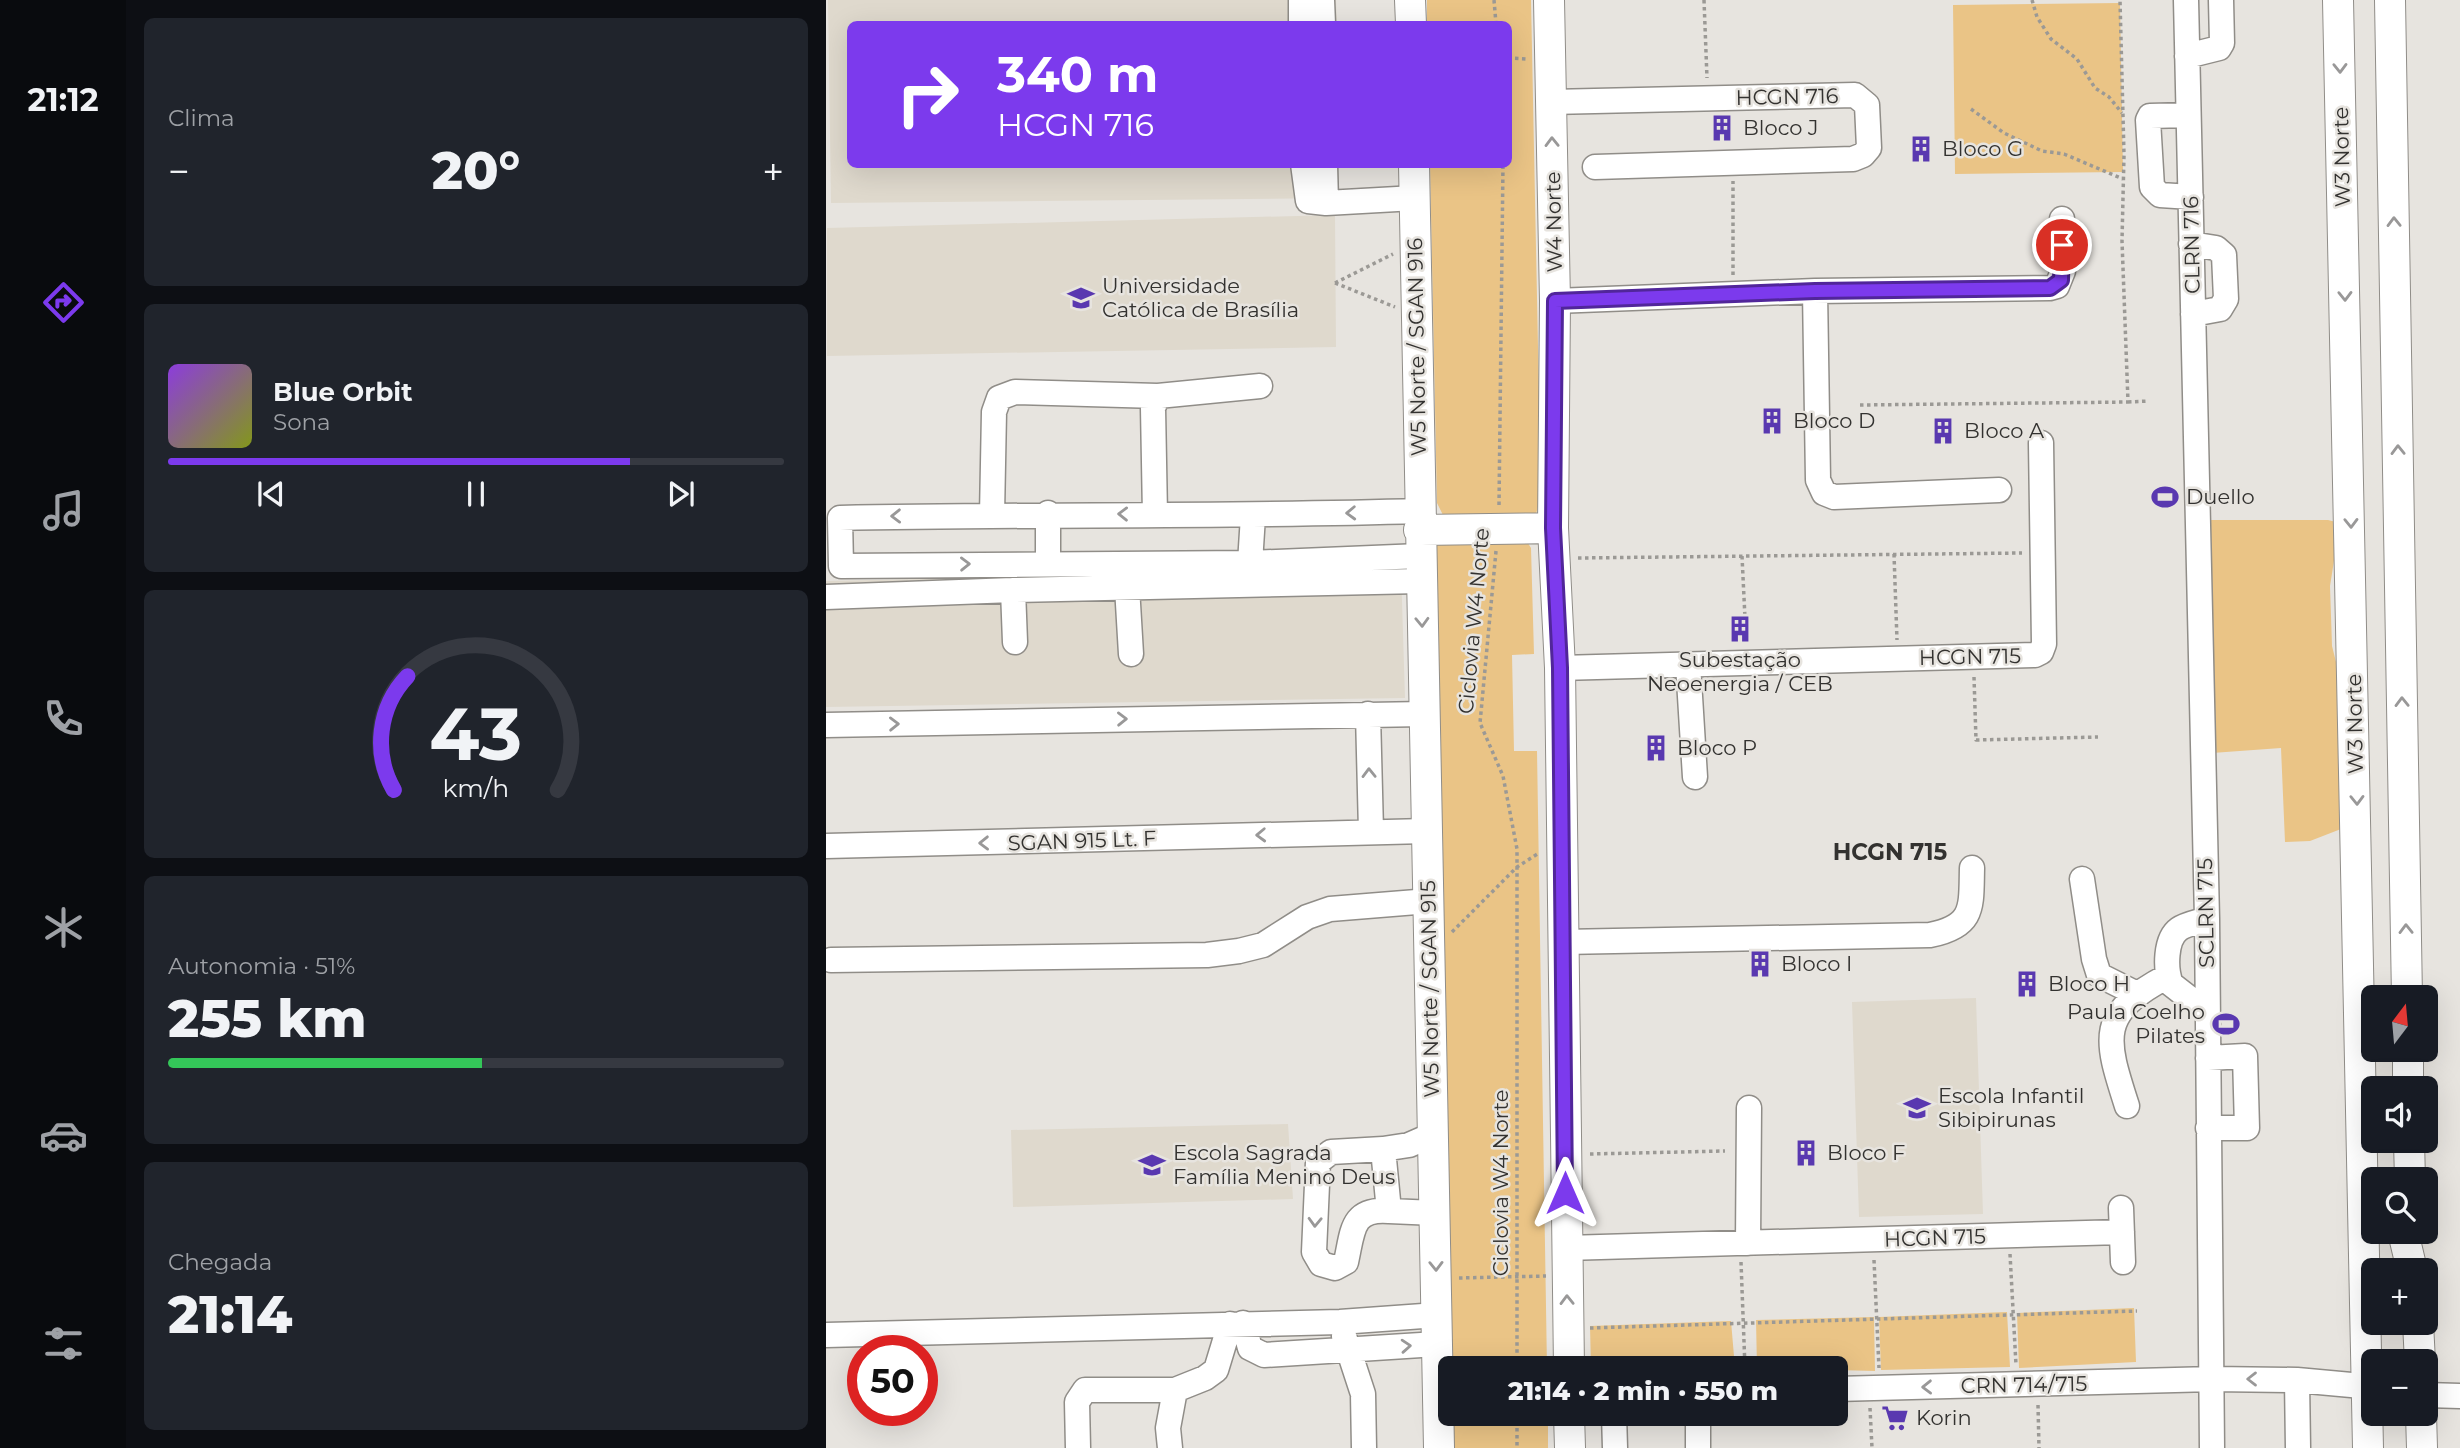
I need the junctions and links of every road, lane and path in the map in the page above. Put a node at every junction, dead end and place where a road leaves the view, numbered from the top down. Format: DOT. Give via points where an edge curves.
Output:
graph roads {
  1 [pos="1301,0"];
  2 [pos="1322,0"];
  3 [pos="1410,0"];
  4 [pos="1493,0"];
  5 [pos="1549,0"];
  6 [pos="1704,0"];
  7 [pos="2032,0"];
  8 [pos="2186,0"];
  9 [pos="2221,0"];
  10 [pos="2338,0"];
  11 [pos="2390,0"];
  12 [pos="1301,21"];
  13 [pos="1323,21"];
  14 [pos="1411,21"];
  15 [pos="1496,21"];
  16 [pos="2187,56"];
  17 [pos="1708,98"];
  18 [pos="1551,102"];
  19 [pos="1971,109"];
  20 [pos="2123,115"];
  21 [pos="2189,115"];
  22 [pos="1733,161"];
  23 [pos="1595,167"];
  24 [pos="1304,168"];
  25 [pos="1325,168"];
  26 [pos="1414,168"];
  27 [pos="1503,168"];
  28 [pos="2123,179"];
  29 [pos="2190,197"];
  30 [pos="1415,198"];
  31 [pos="1326,203"];
  32 [pos="2062,219"];
  33 [pos="1416,242"];
  34 [pos="2191,244"];
  35 [pos="1815,291"];
  36 [pos="1733,294"];
  37 [pos="1555,301"];
  38 [pos="2193,314"];
  39 [pos="1417,316"];
  40 [pos="1260,386"];
  41 [pos="1158,396"];
  42 [pos="2149,401"];
  43 [pos="2128,402"];
  44 [pos="2041,443"];
  45 [pos="1999,490"];
  46 [pos="2198,490"];
  47 [pos="1048,513"];
  48 [pos="992,514"];
  49 [pos="1155,515"];
  50 [pos="1253,516"];
  51 [pos="833,517"];
  52 [pos="1553,528"];
  53 [pos="1499,529"];
  54 [pos="1420,544"];
  55 [pos="2045,552"];
  56 [pos="1894,554"];
  57 [pos="1742,556"];
  58 [pos="1555,558"];
  59 [pos="1048,562"];
  60 [pos="1250,563"];
  61 [pos="834,565"];
  62 [pos="1127,587"];
  63 [pos="1013,590"];
  64 [pos="826,597"];
  65 [pos="1016,642"];
  66 [pos="1131,654"];
  67 [pos="1898,658"];
  68 [pos="1743,662"];
  69 [pos="1688,664"];
  70 [pos="1560,668"];
  71 [pos="1368,714"];
  72 [pos="1424,714"];
  73 [pos="826,725"];
  74 [pos="2098,737"];
  75 [pos="1976,740"];
  76 [pos="1695,777"];
  77 [pos="1371,831"];
  78 [pos="1426,831"];
  79 [pos="1561,838"];
  80 [pos="826,846"];
  81 [pos="1517,867"];
  82 [pos="1972,867"];
  83 [pos="2082,879"];
  84 [pos="1429,901"];
  85 [pos="2207,919"];
  86 [pos="1563,942"];
  87 [pos="1430,955"];
  88 [pos="831,960"];
  89 [pos="2168,976"];
  90 [pos="2407,985"];
  91 [pos="2135,993"];
  92 [pos="2207,1004"];
  93 [pos="2208,1058"];
  94 [pos="2127,1106"];
  95 [pos="1749,1108"];
  96 [pos="2360,1124"];
  97 [pos="2208,1128"];
  98 [pos="1432,1135"];
  99 [pos="1382,1149"];
  100 [pos="1724,1152"];
  101 [pos="1587,1154"];
  102 [pos="2364,1167"];
  103 [pos="2370,1167"];
  104 [pos="2121,1208"];
  105 [pos="1389,1211"];
  106 [pos="1435,1213"];
  107 [pos="2122,1232"];
  108 [pos="2010,1241"];
  109 [pos="2367,1244"];
  110 [pos="1744,1251"];
  111 [pos="1874,1256"];
  112 [pos="1566,1262"];
  113 [pos="2123,1262"];
  114 [pos="1517,1276"];
  115 [pos="1436,1279"];
  116 [pos="2137,1311"];
  117 [pos="2013,1315"];
  118 [pos="1877,1319"];
  119 [pos="1340,1322"];
  120 [pos="1743,1323"];
  121 [pos="1236,1324"];
  122 [pos="1588,1328"];
  123 [pos="1437,1329"];
  124 [pos="826,1335"];
  125 [pos="2368,1349"];
  126 [pos="1348,1350"];
  127 [pos="1517,1356"];
  128 [pos="1569,1356"];
  129 [pos="1744,1356"];
  130 [pos="2016,1369"];
  131 [pos="2213,1379"];
  132 [pos="1874,1380"];
  133 [pos="2297,1380"];
  134 [pos="1848,1385"];
  135 [pos="2037,1385"];
  136 [pos="2361,1386"];
  137 [pos="1175,1390"];
  138 [pos="2438,1395"];
  139 [pos="2460,1396"];
  140 [pos="1517,1426"];
  141 [pos="1569,1426"];
  142 [pos="1614,1426"];
  143 [pos="1698,1426"];
  144 [pos="2369,1426"];
  145 [pos="2421,1426"];
  146 [pos="1078,1448"];
  147 [pos="1170,1448"];
  148 [pos="1364,1448"];
  149 [pos="1439,1448"];
  150 [pos="1517,1448"];
  151 [pos="1570,1448"];
  152 [pos="1615,1448"];
  153 [pos="1699,1448"];
  154 [pos="1872,1448"];
  155 [pos="2039,1448"];
  156 [pos="2212,1448"];
  157 [pos="2298,1448"];
  158 [pos="2368,1448"];
  159 [pos="2422,1448"];
  1 -- 12 [label="street"];
  2 -- 13 [label="street"];
  3 -- 14 [label="main road"];
  4 -- 15 [label="path"];
  5 -- 18 [label="main road, W4 Norte"];
  6 -- 17 [label="path"];
  7 -- 20 [label="path" via="2051,39 2077,59 2095,88"];
  8 -- 16 [label="street, CLRN 716"];
  9 -- 16 [label="street" via="2219,48"];
  10 -- 96 [label="main road, W3 Norte, one-way" via="2358,831"];
  90 -- 11 [label="main road, one-way"];
  16 -- 21 [label="street, CLRN 716"];
  17 -- 18 [label="street, HCGN 716"];
  17 -- 22 [label="street, HCGN 716" via="1856,95 1867,105 1869,148 1863,155 1853,159"];
  37 -- 18 [label="main road, W4 Norte, one-way"];
  19 -- 28 [label="path" via="2004,133 2042,151 2064,154"];
  21 -- 29 [label="street, CLRN 716"];
  21 -- 29 [label="street" via="2150,116 2148,120 2152,187 2160,195"];
  22 -- 23 [label="street, HCGN 716"];
  22 -- 36 [label="path"];
  24 -- 31 [label="street" via="1308,201"];
  25 -- 31 [label="street"];
  26 -- 30 [label="main road, W5 Norte / SGAN 916"];
  27 -- 53 [label="path, Ciclovia W4 Norte"];
  29 -- 34 [label="street, CLRN 716"];
  30 -- 31 [label="street"];
  30 -- 33 [label="main road, W5 Norte / SGAN 916"];
  32 -- 35 [label="street" via="2063,271 2057,286"];
  33 -- 39 [label="main road, W5 Norte / SGAN 916"];
  33 -- 39 [label="path" via="1335,283"];
  34 -- 38 [label="street, CLRN 716"];
  34 -- 38 [label="street" via="2216,248 2224,255 2226,299 2220,309"];
  35 -- 36 [label="street"];
  35 -- 45 [label="street" via="1818,480 1824,493 1834,497"];
  36 -- 37 [label="street"];
  37 -- 52 [label="main road, W4 Norte"];
  38 -- 46 [label="street, CLRN 716"];
  39 -- 54 [label="main road, W5 Norte / SGAN 916"];
  40 -- 41 [label="street"];
  41 -- 48 [label="street" via="1015,392 999,398"];
  41 -- 49 [label="street" via="1153,408"];
  42 -- 43 [label="path"];
  44 -- 55 [label="street, HCGN 715"];
  46 -- 85 [label="street, SCLRN 715"];
  47 -- 48 [label="street"];
  49 -- 47 [label="street, one-way"];
  47 -- 59 [label="street"];
  48 -- 51 [label="street, one-way"];
  49 -- 50 [label="street"];
  54 -- 50 [label="street, one-way"];
  50 -- 60 [label="street"];
  51 -- 61 [label="street"];
  52 -- 53 [label="main road"];
  52 -- 58 [label="main road, W4 Norte"];
  53 -- 54 [label="main road"];
  53 -- 81 [label="path, Ciclovia W4 Norte" via="1480,723 1503,776"];
  54 -- 60 [label="street"];
  54 -- 62 [label="street"];
  54 -- 72 [label="main road, W5 Norte / SGAN 915, one-way"];
  55 -- 56 [label="path"];
  55 -- 67 [label="street, HCGN 715" via="2041,652"];
  56 -- 57 [label="path"];
  56 -- 67 [label="path"];
  57 -- 58 [label="path"];
  57 -- 68 [label="path"];
  58 -- 70 [label="main road, W4 Norte"];
  59 -- 60 [label="street"];
  61 -- 59 [label="street, one-way"];
  62 -- 63 [label="street"];
  62 -- 66 [label="street"];
  63 -- 64 [label="street"];
  63 -- 65 [label="street"];
  67 -- 68 [label="street, HCGN 715"];
  68 -- 69 [label="street, HCGN 715"];
  69 -- 70 [label="street, HCGN 715"];
  69 -- 76 [label="street"];
  70 -- 79 [label="main road, W4 Norte"];
  71 -- 72 [label="street"];
  73 -- 71 [label="street, one-way"];
  77 -- 71 [label="street, one-way"];
  72 -- 78 [label="main road, W5 Norte / SGAN 915"];
  74 -- 75 [label="path"];
  77 -- 78 [label="street, SGAN 915 Lt. F"];
  77 -- 80 [label="street, SGAN 915 Lt. F, one-way"];
  78 -- 84 [label="main road, W5 Norte / SGAN 915"];
  79 -- 81 [label="path"];
  79 -- 86 [label="main road, W4 Norte"];
  81 -- 87 [label="path"];
  81 -- 114 [label="path, Ciclovia W4 Norte"];
  82 -- 86 [label="street" via="1969,911 1961,925 1941,933"];
  83 -- 91 [label="street" via="2099,975"];
  84 -- 87 [label="main road, W5 Norte / SGAN 915"];
  84 -- 88 [label="street" via="1330,909 1307,917 1263,945 1207,955"];
  85 -- 89 [label="street" via="2181,927 2174,935"];
  85 -- 92 [label="street, SCLRN 715"];
  86 -- 112 [label="main road, W4 Norte"];
  87 -- 98 [label="main road, W5 Norte / SGAN 915"];
  89 -- 91 [label="street"];
  89 -- 92 [label="street" via="2179,992"];
  91 -- 94 [label="street" via="2110,1029 2111,1054"];
  92 -- 93 [label="street, SCLRN 715"];
  93 -- 97 [label="street, SCLRN 715"];
  93 -- 97 [label="street" via="2245,1056 2247,1128"];
  95 -- 110 [label="street"];
  96 -- 102 [label="main road, W3 Norte"];
  96 -- 103 [label="main road"];
  97 -- 131 [label="street, SCLRN 715"];
  98 -- 99 [label="street"];
  98 -- 106 [label="main road, W5 Norte / SGAN 915"];
  99 -- 105 [label="street"];
  99 -- 105 [label="street, one-way" via="1331,1152 1318,1162 1314,1252 1321,1264 1335,1268 1346,1262 1353,1226 1360,1216 1372,1209"];
  100 -- 101 [label="path"];
  104 -- 107 [label="street"];
  105 -- 106 [label="street"];
  106 -- 115 [label="main road, W5 Norte / SGAN 915, one-way"];
  107 -- 110 [label="street, HCGN 715"];
  107 -- 113 [label="street"];
  108 -- 117 [label="path"];
  109 -- 125 [label="main road, W3 Norte" via="2364,1296"];
  110 -- 112 [label="street, HCGN 715"];
  110 -- 120 [label="path"];
  111 -- 118 [label="path"];
  112 -- 114 [label="path"];
  128 -- 112 [label="main road, W4 Norte, one-way"];
  114 -- 115 [label="path"];
  114 -- 127 [label="path, Ciclovia W4 Norte"];
  115 -- 123 [label="main road, W5 Norte / SGAN 915"];
  116 -- 117 [label="path"];
  117 -- 118 [label="path"];
  117 -- 130 [label="path"];
  118 -- 120 [label="path"];
  118 -- 132 [label="path"];
  119 -- 121 [label="street"];
  119 -- 123 [label="street"];
  119 -- 126 [label="street"];
  120 -- 122 [label="path"];
  120 -- 129 [label="path"];
  121 -- 124 [label="street"];
  121 -- 126 [label="street" via="1250,1348 1264,1355"];
  121 -- 137 [label="street" via="1216,1370"];
  126 -- 123 [label="street, one-way"];
  123 -- 149 [label="main road, W5 Norte / SGAN 915"];
  126 -- 148 [label="street" via="1363,1394"];
  133 -- 131 [label="street, CRN 714/715, one-way"];
  131 -- 135 [label="street, CRN 714/715"];
  131 -- 156 [label="street"];
  132 -- 134 [label="street, CRN 714/715"];
  135 -- 132 [label="street, CRN 714/715, one-way"];
  132 -- 154 [label="path"];
  133 -- 136 [label="street, CRN 714/715"];
  133 -- 157 [label="street"];
  135 -- 155 [label="path"];
  137 -- 146 [label="street" via="1085,1390 1077,1402"];
  137 -- 147 [label="street" via="1168,1428"];
  138 -- 139 [label="street"];
  140 -- 150 [label="path"];
  141 -- 151 [label="main road"];
  142 -- 152 [label="street"];
  143 -- 153 [label="street"];
  144 -- 158 [label="main road, W3 Norte"];
  145 -- 159 [label="main road"];
}
